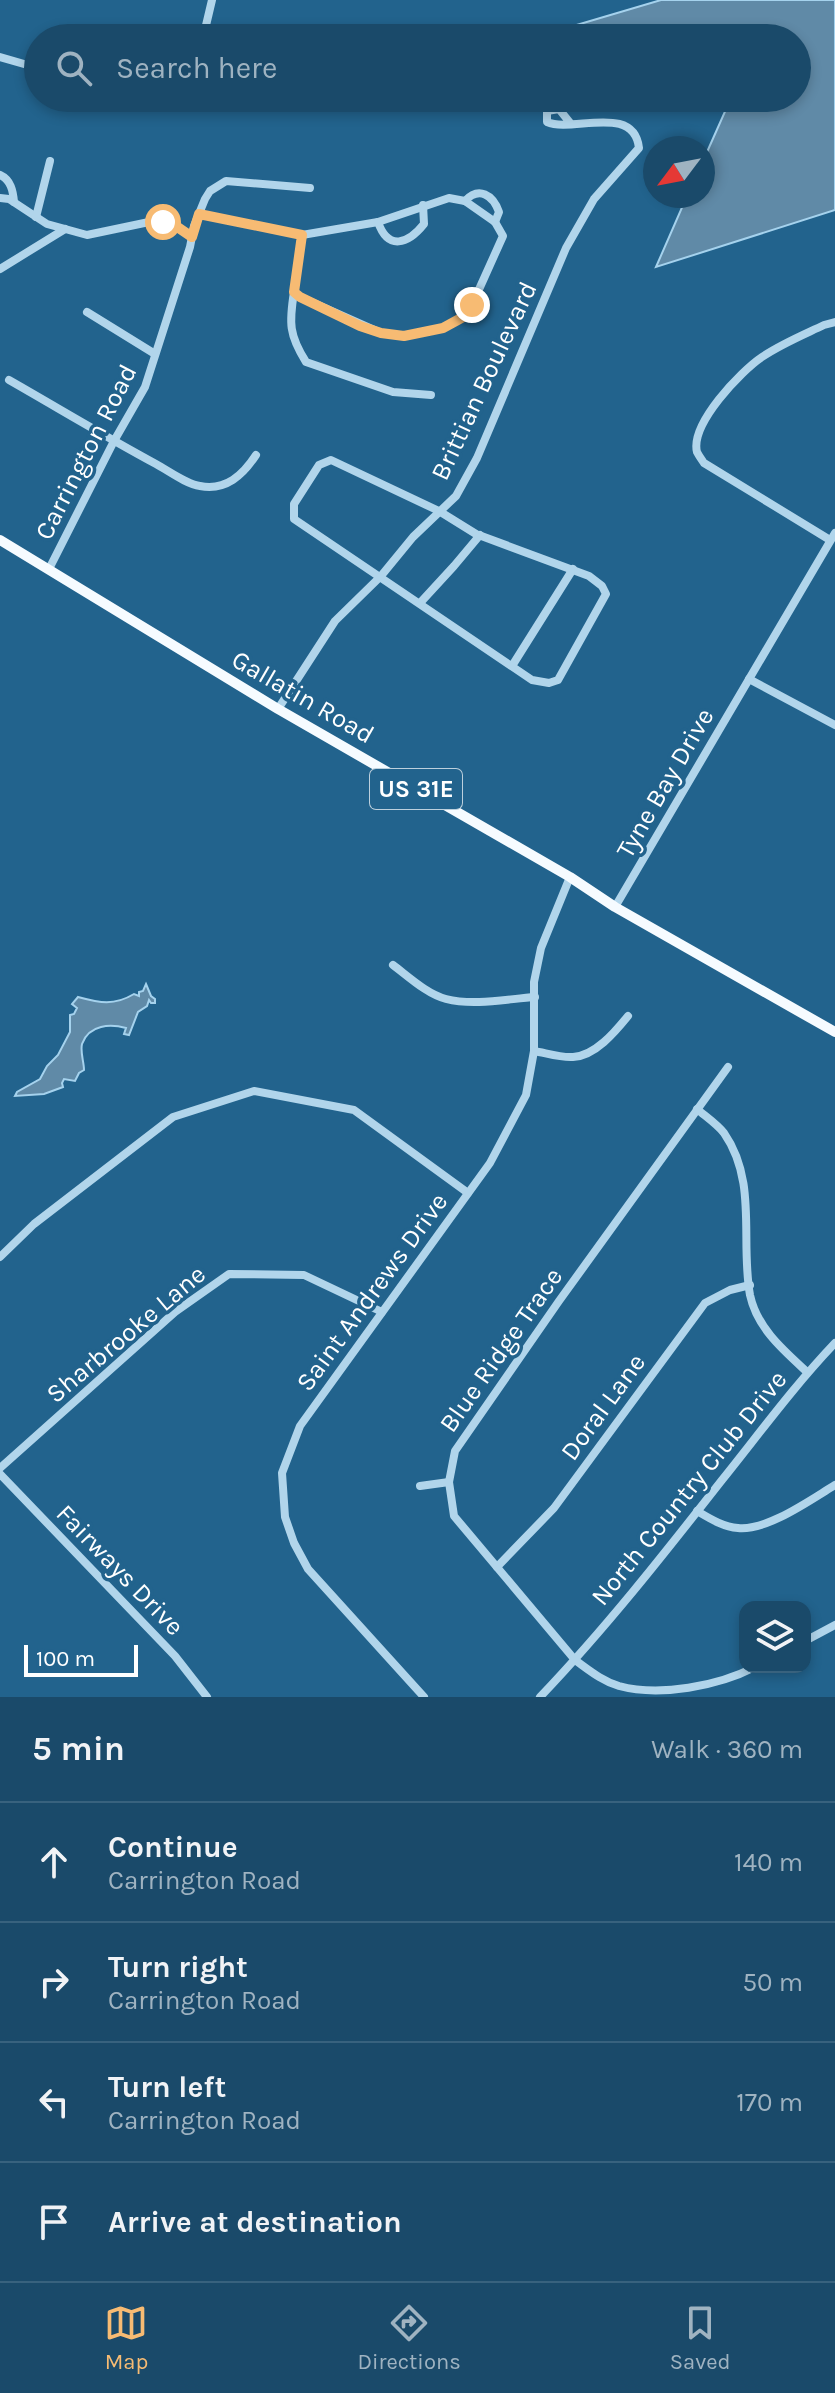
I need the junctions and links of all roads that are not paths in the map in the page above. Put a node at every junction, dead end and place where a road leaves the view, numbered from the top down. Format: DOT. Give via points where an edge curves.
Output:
graph roads {
  1 [pos="212,0"];
  2 [pos="206,24"];
  3 [pos="0,57"];
  4 [pos="24,64"];
  5 [pos="571,124"];
  6 [pos="50,161"];
  7 [pos="0,175"];
  8 [pos="310,188"];
  9 [pos="7,200"];
  10 [pos="465,201"];
  11 [pos="0,205"];
  12 [pos="423,205"];
  13 [pos="199,214"];
  14 [pos="36,217"];
  15 [pos="378,222"];
  16 [pos="495,222"];
  17 [pos="65,229"];
  18 [pos="302,235"];
  19 [pos="192,237"];
  20 [pos="0,269"];
  21 [pos="294,292"];
  22 [pos="87,312"];
  23 [pos="835,322"];
  24 [pos="155,354"];
  25 [pos="9,380"];
  26 [pos="431,395"];
  27 [pos="114,441"];
  28 [pos="256,455"];
  29 [pos="439,511"];
  30 [pos="480,535"];
  31 [pos="833,536"];
  32 [pos="0,540"];
  33 [pos="49,569"];
  34 [pos="573,569"];
  35 [pos="381,576"];
  36 [pos="420,603"];
  37 [pos="512,666"];
  38 [pos="749,679"];
  39 [pos="278,709"];
  40 [pos="835,725"];
  41 [pos="570,877"];
  42 [pos="615,907"];
  43 [pos="393,965"];
  44 [pos="535,997"];
  45 [pos="628,1016"];
  46 [pos="835,1032"];
  47 [pos="534,1051"];
  48 [pos="728,1067"];
  49 [pos="697,1109"];
  50 [pos="468,1193"];
  51 [pos="0,1257"];
  52 [pos="750,1285"];
  53 [pos="382,1312"];
  54 [pos="835,1343"];
  55 [pos="807,1372"];
  56 [pos="0,1468"];
  57 [pos="0,1474"];
  58 [pos="449,1482"];
  59 [pos="835,1485"];
  60 [pos="420,1486"];
  61 [pos="697,1511"];
  62 [pos="497,1567"];
  63 [pos="835,1625"];
  64 [pos="811,1638"];
  65 [pos="575,1660"];
  66 [pos="741,1673"];
  67 [pos="207,1697"];
  68 [pos="424,1697"];
  69 [pos="540,1697"];
  1 -- 2 [label="street"];
  3 -- 4 [label="street"];
  5 -- 29 [label="street, Brittian Boulevard" via="622,124 632,130 639,148 594,199 566,248 477,458 456,496"];
  6 -- 14 [label="street"];
  7 -- 9 [label="street" via="13,189"];
  8 -- 13 [label="street, Carrington Road" via="226,181 210,191"];
  9 -- 11 [label="street"];
  9 -- 14 [label="street"];
  10 -- 12 [label="street" via="449,198"];
  10 -- 16 [label="street"];
  10 -- 16 [label="street" via="472,194 486,194 499,212"];
  12 -- 15 [label="street"];
  12 -- 15 [label="street" via="424,224 404,242 387,238"];
  13 -- 18 [label="street"];
  13 -- 19 [label="street, Carrington Road"];
  14 -- 17 [label="street"];
  15 -- 18 [label="street"];
  16 -- 21 [label="street" via="503,236 486,276 465,316 443,328 404,336 381,333"];
  17 -- 19 [label="street" via="87,235 163,222"];
  17 -- 20 [label="street"];
  18 -- 21 [label="street"];
  19 -- 24 [label="street, Carrington Road"];
  21 -- 26 [label="street" via="290,318 306,362 393,392"];
  22 -- 24 [label="street"];
  23 -- 31 [label="street" via="761,357 725,391 705,420 697,451 704,463"];
  24 -- 27 [label="street, Carrington Road" via="145,387"];
  25 -- 27 [label="street"];
  27 -- 28 [label="street" via="199,486 232,482"];
  27 -- 33 [label="street, Carrington Road"];
  29 -- 30 [label="street"];
  29 -- 35 [label="street, Brittian Boulevard"];
  29 -- 35 [label="street" via="331,460 319,465 294,504 294,519"];
  30 -- 34 [label="street"];
  30 -- 36 [label="street"];
  31 -- 38 [label="street, Tyne Bay Drive"];
  32 -- 33 [label="main road, Gallatin Road / US 31E"];
  33 -- 39 [label="main road, Gallatin Road / US 31E"];
  34 -- 37 [label="street"];
  34 -- 37 [label="street" via="596,580 606,594 558,680 532,680"];
  35 -- 36 [label="street"];
  35 -- 39 [label="street, Brittian Boulevard" via="335,621"];
  36 -- 37 [label="street"];
  38 -- 40 [label="street"];
  38 -- 42 [label="street, Tyne Bay Drive"];
  39 -- 41 [label="main road, Gallatin Road / US 31E"];
  41 -- 42 [label="main road, Gallatin Road / US 31E"];
  41 -- 44 [label="street, Saint Andrews Drive" via="541,948"];
  42 -- 46 [label="main road, Gallatin Road / US 31E"];
  43 -- 44 [label="street" via="445,998"];
  44 -- 47 [label="street, Saint Andrews Drive"];
  45 -- 47 [label="street" via="593,1050 574,1057"];
  47 -- 50 [label="street, Saint Andrews Drive" via="526,1095"];
  48 -- 49 [label="street, Blue Ridge Trace"];
  49 -- 52 [label="street" via="723,1132 735,1156 746,1197"];
  49 -- 58 [label="street, Blue Ridge Trace" via="455,1451"];
  50 -- 51 [label="street" via="354,1110 254,1091 173,1117 34,1224"];
  50 -- 53 [label="street, Saint Andrews Drive"];
  52 -- 55 [label="street" via="750,1296 772,1340"];
  52 -- 62 [label="street, Doral Lane" via="705,1303 554,1508"];
  53 -- 56 [label="street, Sharbrooke Lane" via="304,1275 229,1274 175,1312"];
  53 -- 68 [label="street, Saint Andrews Drive" via="300,1426 282,1473 285,1517 308,1569"];
  54 -- 55 [label="street, North Country Club Drive"];
  55 -- 61 [label="street, North Country Club Drive"];
  57 -- 67 [label="street, Fairways Drive" via="175,1656"];
  58 -- 60 [label="street"];
  58 -- 62 [label="street, Blue Ridge Trace" via="454,1516"];
  59 -- 61 [label="street" via="760,1525 738,1529"];
  61 -- 65 [label="street, North Country Club Drive"];
  62 -- 65 [label="street, Blue Ridge Trace"];
  63 -- 64 [label="street"];
  65 -- 66 [label="street, Blue Ridge Trace" via="619,1686 644,1689 696,1687"];
  65 -- 69 [label="street, North Country Club Drive"];
}
